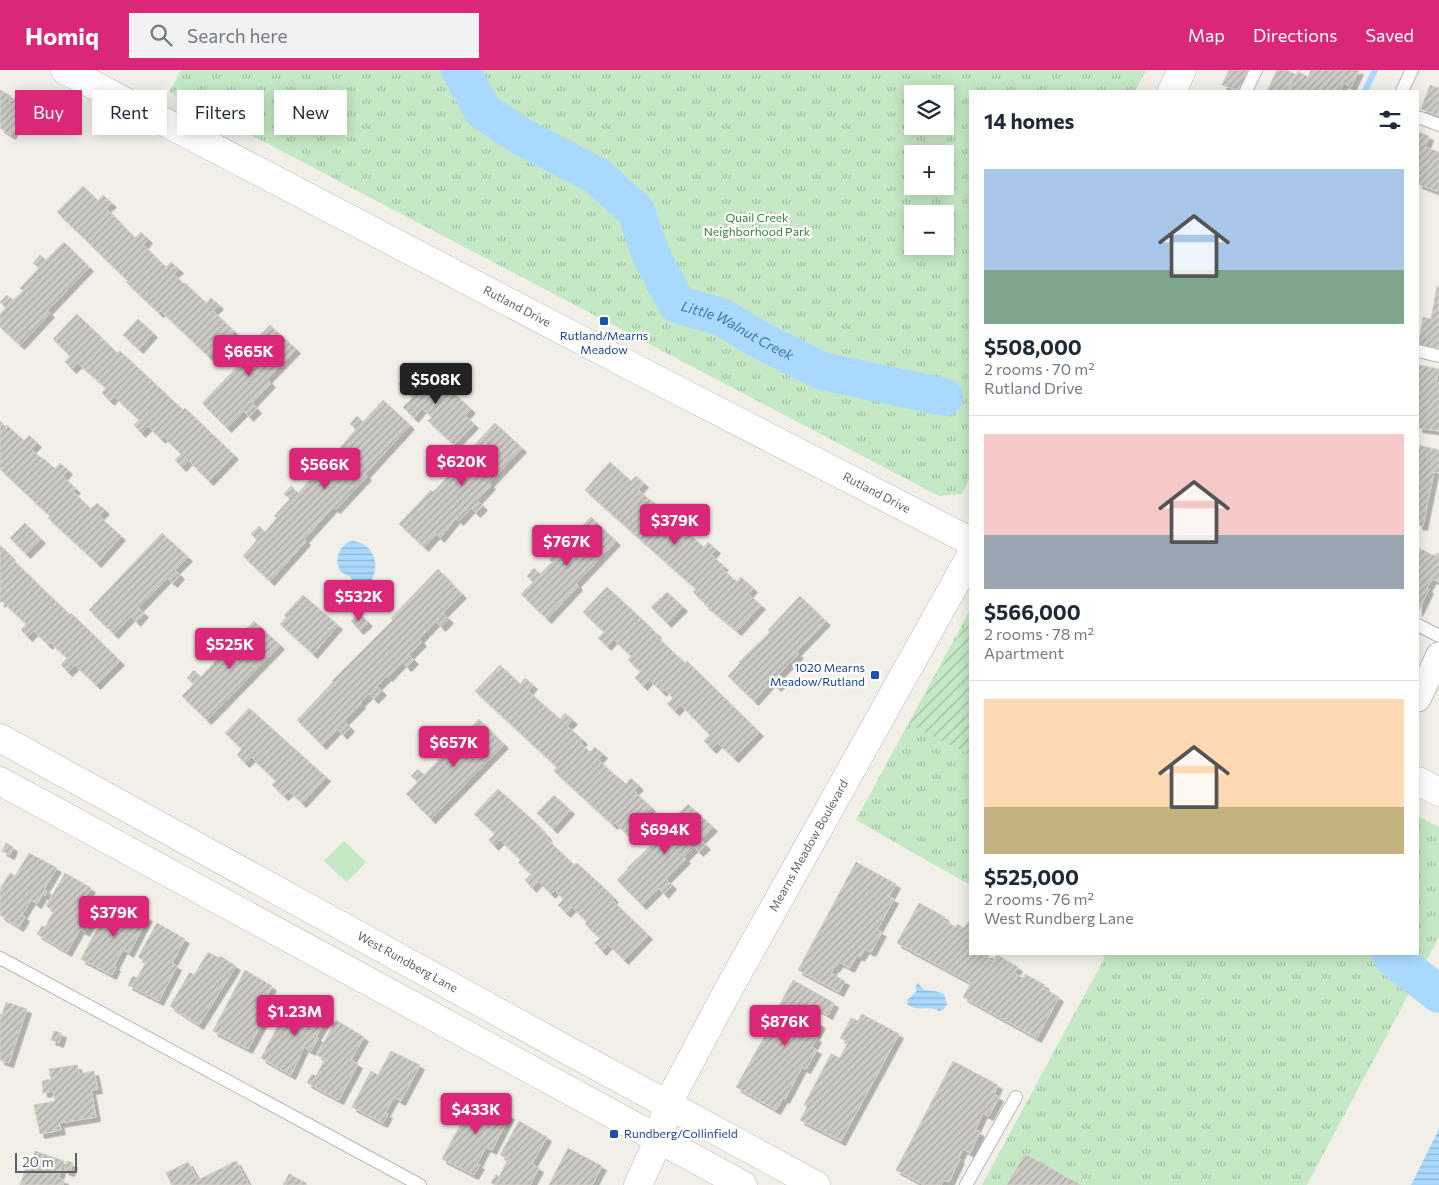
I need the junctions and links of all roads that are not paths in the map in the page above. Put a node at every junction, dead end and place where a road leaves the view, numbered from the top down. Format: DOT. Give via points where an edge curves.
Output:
graph roads {
  1 [pos="65,70"];
  2 [pos="1182,70"];
  3 [pos="1256,70"];
  4 [pos="1412,70"];
  5 [pos="1172,90"];
  6 [pos="1246,90"];
  7 [pos="1402,90"];
  8 [pos="1419,116"];
  9 [pos="1439,125"];
  10 [pos="1419,351"];
  11 [pos="1439,356"];
  12 [pos="969,540"];
  13 [pos="969,559"];
  14 [pos="1419,626"];
  15 [pos="1439,636"];
  16 [pos="1439,655"];
  17 [pos="1419,697"];
  18 [pos="0,738"];
  19 [pos="0,782"];
  20 [pos="1419,782"];
  21 [pos="1439,792"];
  22 [pos="254,878"];
  23 [pos="235,909"];
  24 [pos="0,958"];
  25 [pos="1016,1096"];
  26 [pos="668,1105"];
  27 [pos="659,1139"];
  28 [pos="420,1185"];
  29 [pos="638,1185"];
  30 [pos="743,1185"];
  31 [pos="816,1185"];
  32 [pos="966,1185"];
  1 -- 12 [label="main road, Rutland Drive"];
  2 -- 5 [label="main road"];
  3 -- 6 [label="lane"];
  4 -- 7 [label="lane"];
  8 -- 9 [label="lane"];
  10 -- 11 [label="lane"];
  13 -- 26 [label="main road, Mearns Meadow Boulevard" via="727,992"];
  14 -- 15 [label="lane"];
  16 -- 17 [label="street"];
  18 -- 22 [label="main road, West Rundberg Lane"];
  19 -- 23 [label="main road"];
  20 -- 21 [label="main road"];
  22 -- 23 [label="main road"];
  22 -- 26 [label="main road, West Rundberg Lane"];
  23 -- 27 [label="main road"];
  24 -- 28 [label="lane"];
  25 -- 32 [label="lane"];
  26 -- 27 [label="main road, Mearns Meadow Boulevard"];
  26 -- 31 [label="main road, West Rundberg Lane"];
  27 -- 29 [label="main road, Mearns Meadow Boulevard"];
  27 -- 30 [label="main road"];
}
